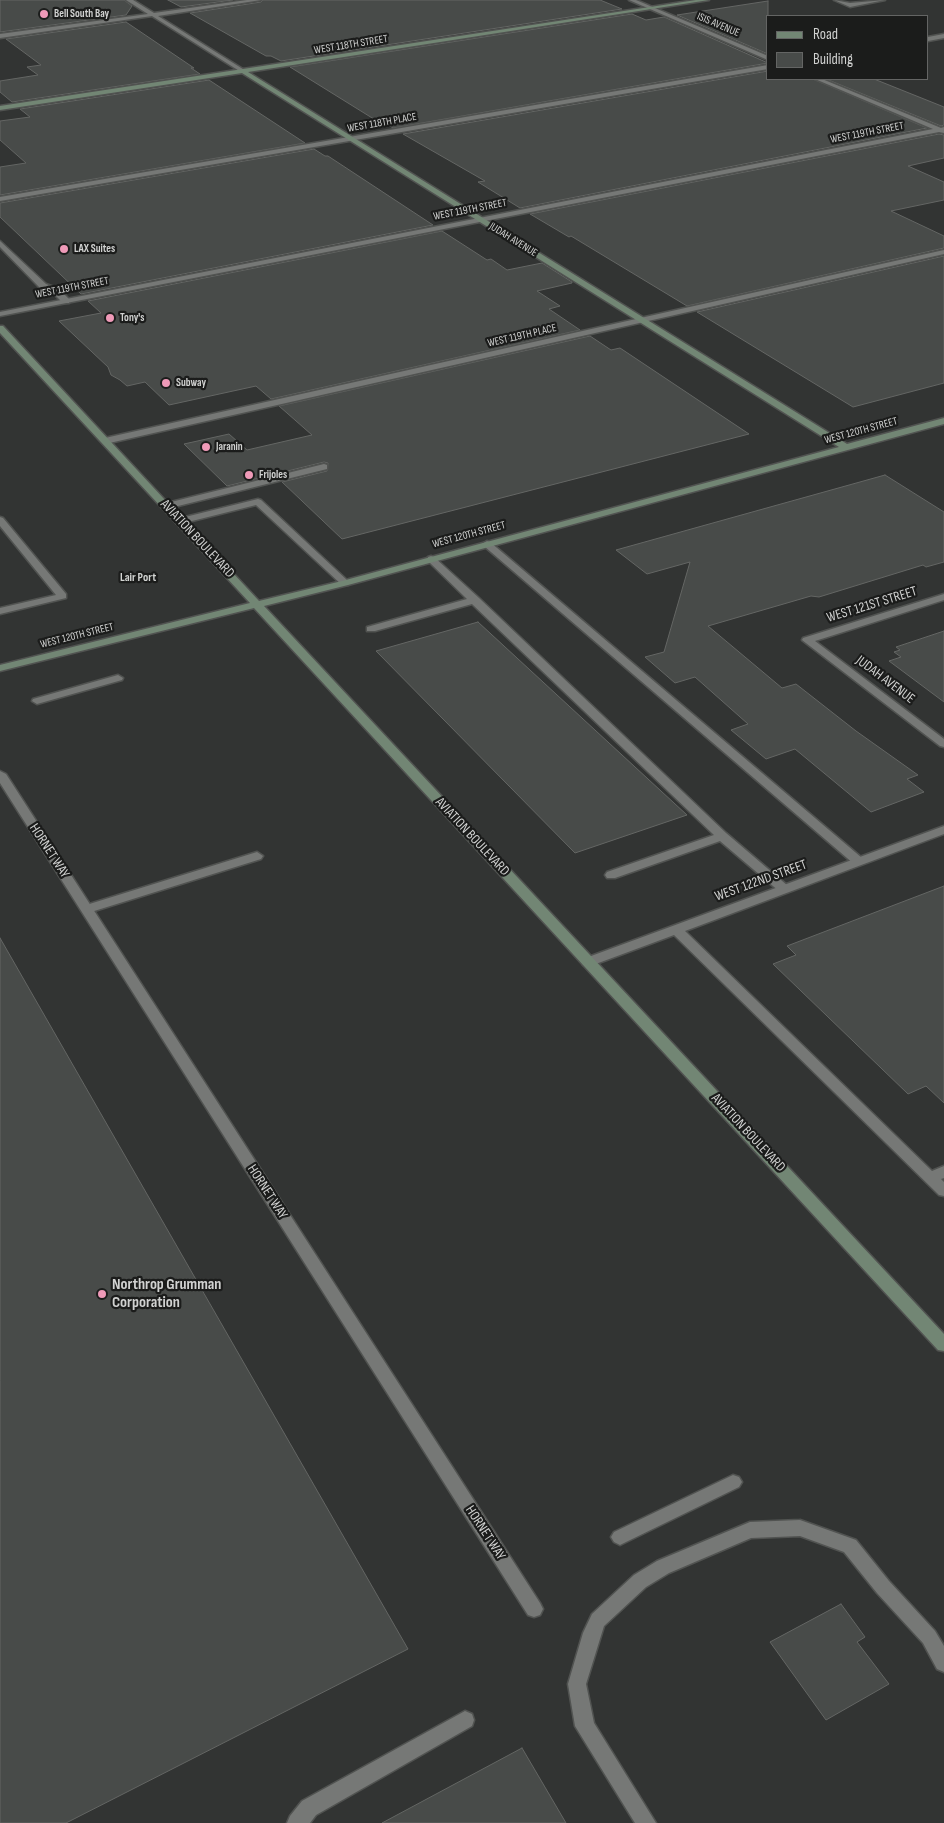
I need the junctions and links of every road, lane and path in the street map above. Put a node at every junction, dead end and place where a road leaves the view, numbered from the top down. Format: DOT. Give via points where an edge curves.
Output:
graph roads {
  1 [pos="129,0"];
  2 [pos="258,0"];
  3 [pos="632,0"];
  4 [pos="706,0"];
  5 [pos="838,0"];
  6 [pos="882,0"];
  7 [pos="652,8"];
  8 [pos="153,15"];
  9 [pos="0,36"];
  10 [pos="944,36"];
  11 [pos="929,39"];
  12 [pos="766,57"];
  13 [pos="766,67"];
  14 [pos="243,71"];
  15 [pos="820,80"];
  16 [pos="0,108"];
  17 [pos="943,130"];
  18 [pos="351,139"];
  19 [pos="0,199"];
  20 [pos="481,220"];
  21 [pos="0,243"];
  22 [pos="944,252"];
  23 [pos="66,301"];
  24 [pos="0,314"];
  25 [pos="642,320"];
  26 [pos="0,328"];
  27 [pos="944,422"];
  28 [pos="105,442"];
  29 [pos="847,448"];
  30 [pos="324,467"];
  31 [pos="166,506"];
  32 [pos="0,520"];
  33 [pos="180,521"];
  34 [pos="486,544"];
  35 [pos="431,558"];
  36 [pos="345,582"];
  37 [pos="944,597"];
  38 [pos="475,600"];
  39 [pos="258,605"];
  40 [pos="0,611"];
  41 [pos="371,629"];
  42 [pos="807,640"];
  43 [pos="0,668"];
  44 [pos="118,678"];
  45 [pos="37,701"];
  46 [pos="944,744"];
  47 [pos="0,774"];
  48 [pos="944,830"];
  49 [pos="722,836"];
  50 [pos="257,856"];
  51 [pos="858,862"];
  52 [pos="611,875"];
  53 [pos="784,889"];
  54 [pos="87,910"];
  55 [pos="676,929"];
  56 [pos="588,962"];
  57 [pos="937,1174"];
  58 [pos="944,1191"];
  59 [pos="944,1345"];
  60 [pos="733,1482"];
  61 [pos="620,1537"];
  62 [pos="534,1609"];
  63 [pos="944,1663"];
  64 [pos="465,1720"];
  65 [pos="297,1823"];
  66 [pos="646,1823"];
  1 -- 8 [label="street, JUDAH AVENUE"];
  2 -- 8 [label="street"];
  3 -- 7 [label="street, ISIS AVENUE"];
  4 -- 7 [label="street, WEST 118TH STREET"];
  5 -- 6 [label="street" via="850,5"];
  7 -- 12 [label="street, ISIS AVENUE"];
  7 -- 14 [label="street, WEST 118TH STREET"];
  8 -- 9 [label="street"];
  8 -- 14 [label="street, JUDAH AVENUE"];
  10 -- 11 [label="street"];
  13 -- 18 [label="street, WEST 118TH PLACE"];
  14 -- 16 [label="street, WEST 118TH STREET"];
  14 -- 18 [label="street, JUDAH AVENUE"];
  15 -- 17 [label="street"];
  17 -- 20 [label="street, WEST 119TH STREET"];
  18 -- 19 [label="street, WEST 118TH PLACE"];
  18 -- 20 [label="street, JUDAH AVENUE"];
  20 -- 23 [label="street, WEST 119TH STREET"];
  20 -- 25 [label="street, JUDAH AVENUE"];
  21 -- 23 [label="street" via="43,286 56,291"];
  22 -- 25 [label="street, WEST 119TH PLACE"];
  23 -- 24 [label="street, WEST 119TH STREET"];
  25 -- 28 [label="street, WEST 119TH PLACE"];
  25 -- 29 [label="street, JUDAH AVENUE"];
  26 -- 28 [label="street, AVIATION BOULEVARD"];
  27 -- 29 [label="street, WEST 120TH STREET"];
  28 -- 31 [label="street, AVIATION BOULEVARD"];
  29 -- 34 [label="street, WEST 120TH STREET"];
  30 -- 31 [label="street"];
  31 -- 33 [label="street, AVIATION BOULEVARD"];
  32 -- 40 [label="street" via="62,596"];
  33 -- 36 [label="street" via="258,502"];
  33 -- 39 [label="street, AVIATION BOULEVARD"];
  34 -- 35 [label="street, WEST 120TH STREET"];
  34 -- 51 [label="street"];
  35 -- 36 [label="street, WEST 120TH STREET"];
  35 -- 38 [label="street"];
  36 -- 39 [label="street, WEST 120TH STREET"];
  37 -- 42 [label="street, WEST 121ST STREET"];
  38 -- 41 [label="street"];
  38 -- 49 [label="street"];
  39 -- 43 [label="street, WEST 120TH STREET"];
  39 -- 56 [label="street, AVIATION BOULEVARD"];
  42 -- 46 [label="street, JUDAH AVENUE"];
  44 -- 45 [label="street"];
  47 -- 54 [label="street, HORNET WAY"];
  48 -- 51 [label="street, WEST 122ND STREET"];
  49 -- 52 [label="street"];
  49 -- 53 [label="street"];
  50 -- 54 [label="street"];
  51 -- 53 [label="street, WEST 122ND STREET"];
  53 -- 55 [label="street, WEST 122ND STREET"];
  54 -- 62 [label="street, HORNET WAY"];
  55 -- 56 [label="street, WEST 122ND STREET"];
  55 -- 57 [label="street"];
  56 -- 59 [label="street, AVIATION BOULEVARD"];
  57 -- 58 [label="street"];
  60 -- 61 [label="street"];
  63 -- 66 [label="street" via="929,1637 850,1546 800,1528 750,1530 663,1567 640,1580 598,1620 577,1684 585,1726"];
  64 -- 65 [label="street" via="309,1808"];
}
